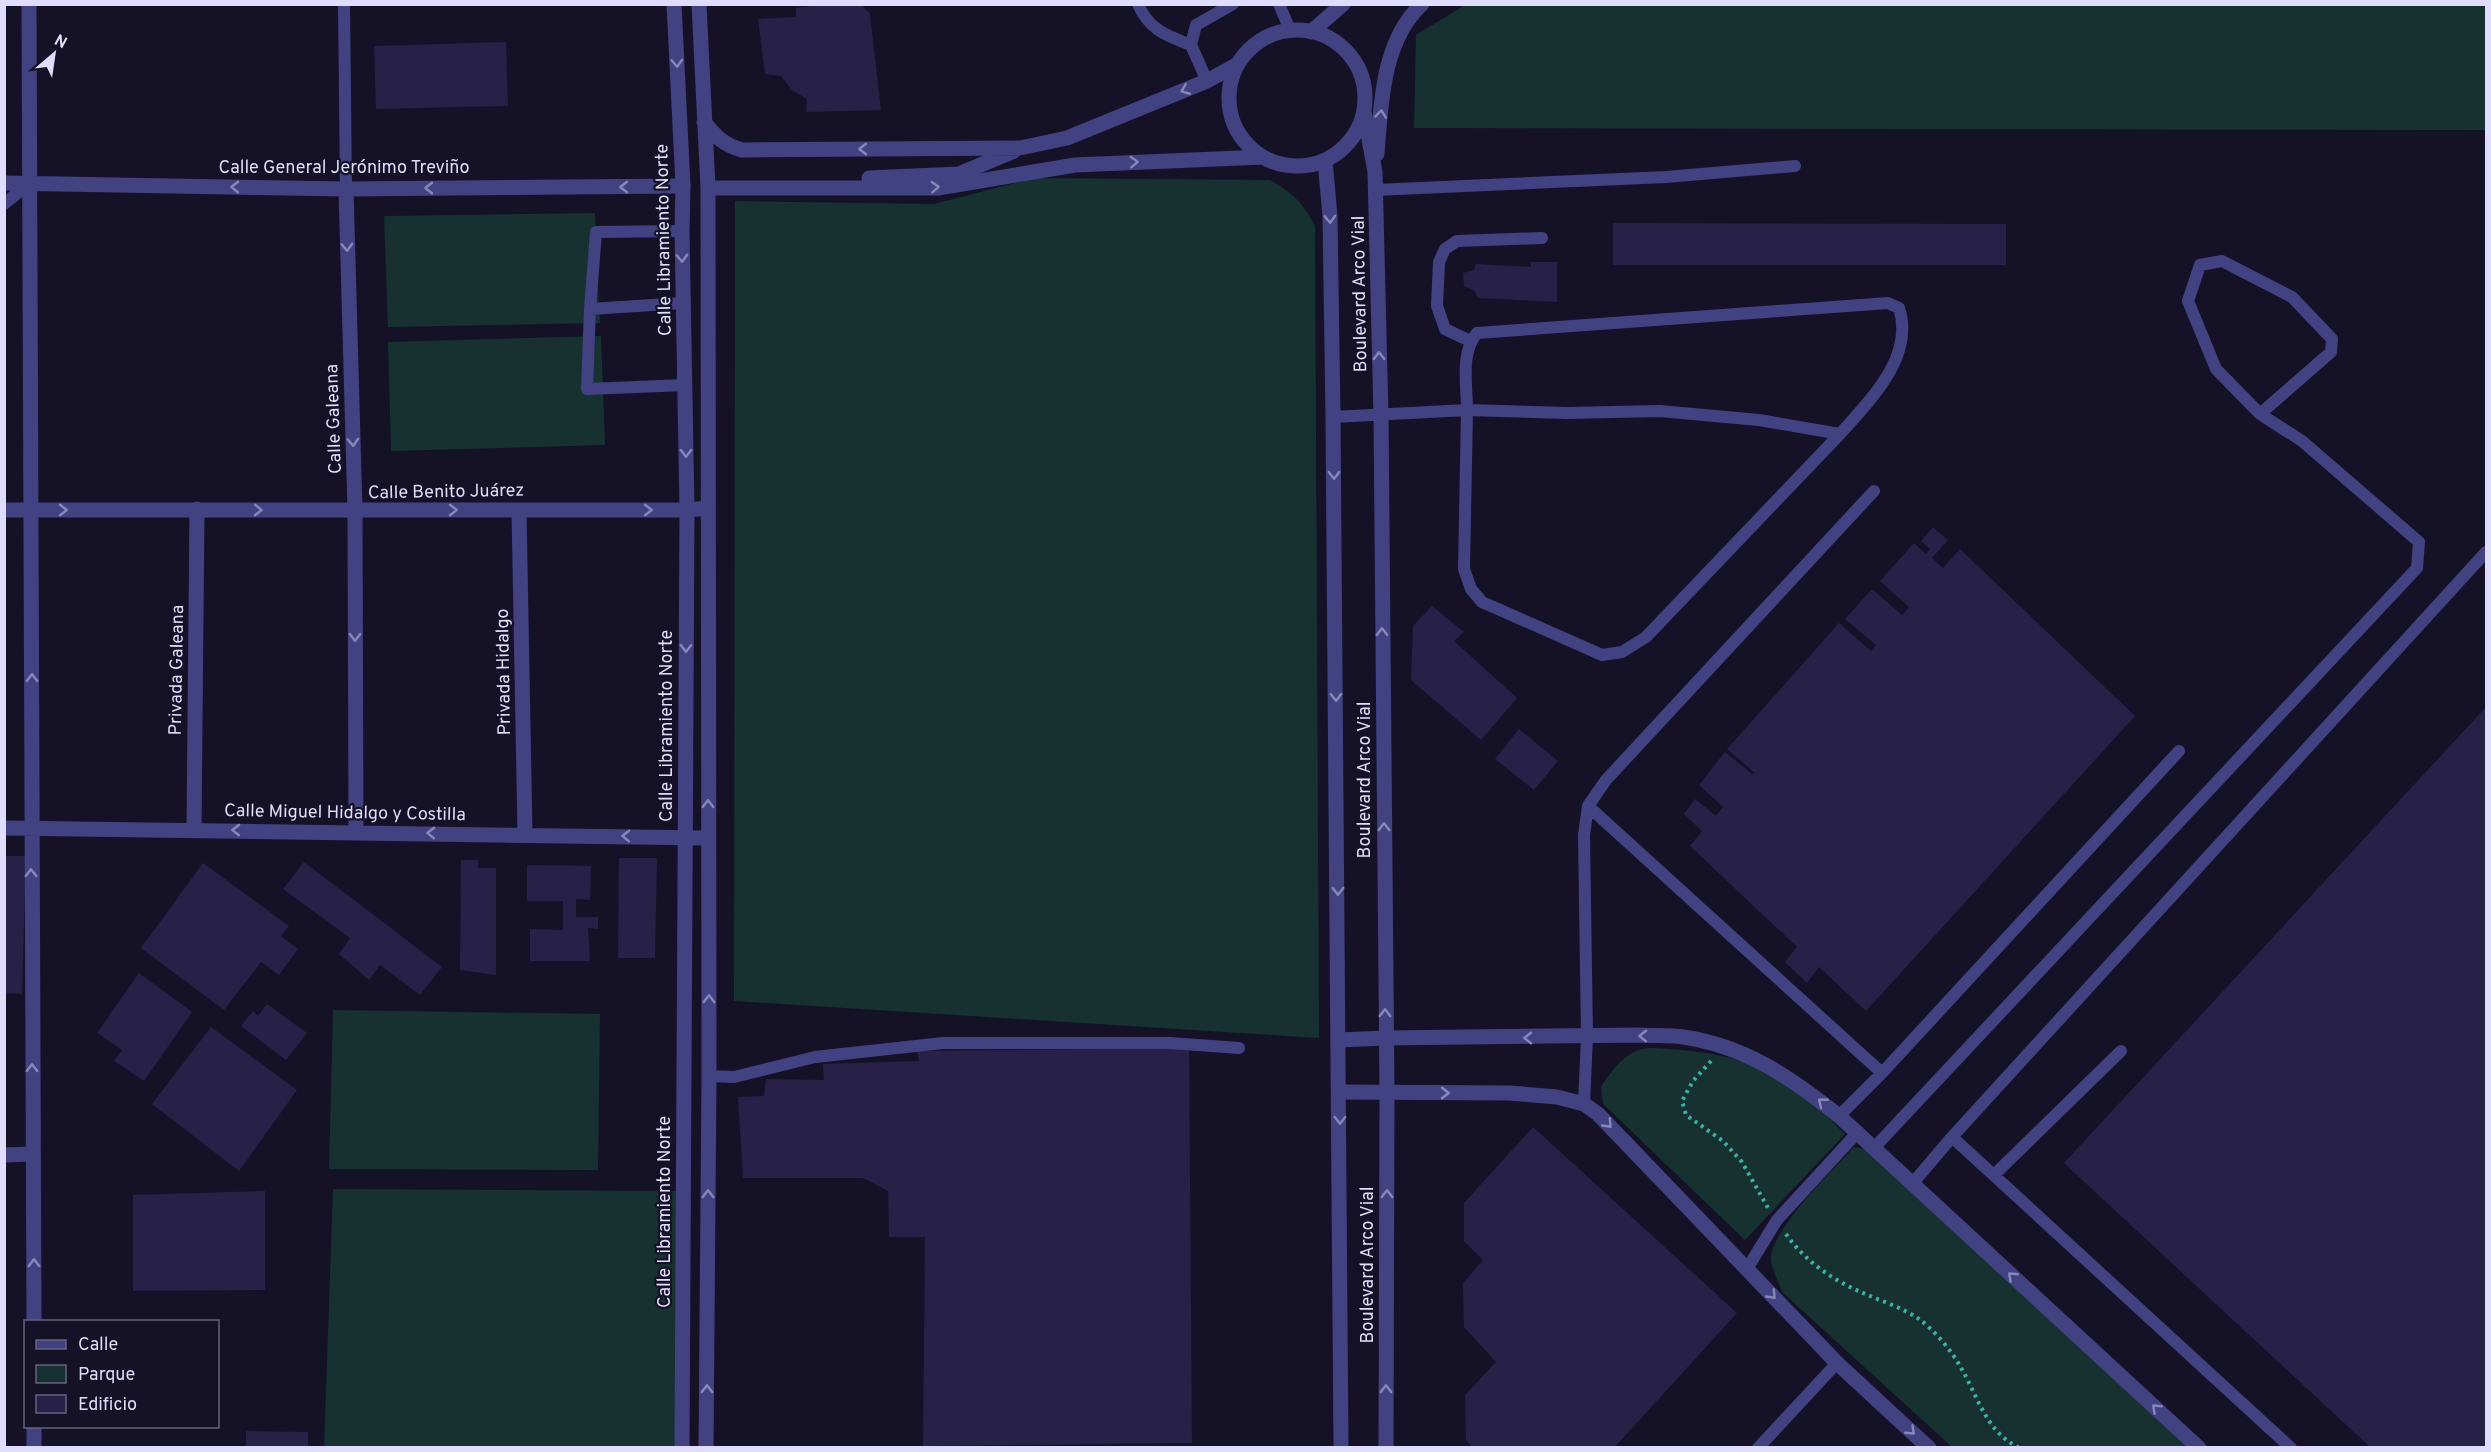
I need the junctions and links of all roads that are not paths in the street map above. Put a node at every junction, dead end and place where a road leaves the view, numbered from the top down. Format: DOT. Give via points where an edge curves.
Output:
graph roads {
  1 [pos="29,4"];
  2 [pos="344,4"];
  3 [pos="674,4"];
  4 [pos="699,4"];
  5 [pos="1138,4"];
  6 [pos="1233,4"];
  7 [pos="1279,4"];
  8 [pos="1343,4"];
  9 [pos="1422,4"];
  10 [pos="1290,30"];
  11 [pos="1311,32"];
  12 [pos="1191,45"];
  13 [pos="1238,64"];
  14 [pos="1207,81"];
  15 [pos="1364,112"];
  16 [pos="704,123"];
  17 [pos="1020,148"];
  18 [pos="1263,157"];
  19 [pos="1325,160"];
  20 [pos="1796,166"];
  21 [pos="1375,172"];
  22 [pos="31,182"];
  23 [pos="4,183"];
  24 [pos="683,186"];
  25 [pos="708,188"];
  26 [pos="346,189"];
  27 [pos="1376,190"];
  28 [pos="4,204"];
  29 [pos="682,231"];
  30 [pos="1542,238"];
  31 [pos="684,303"];
  32 [pos="590,309"];
  33 [pos="1470,341"];
  34 [pos="685,385"];
  35 [pos="1467,410"];
  36 [pos="2260,414"];
  37 [pos="1380,415"];
  38 [pos="1333,417"];
  39 [pos="1840,434"];
  40 [pos="1874,491"];
  41 [pos="708,508"];
  42 [pos="4,510"];
  43 [pos="32,510"];
  44 [pos="197,510"];
  45 [pos="519,510"];
  46 [pos="687,510"];
  47 [pos="355,512"];
  48 [pos="2487,552"];
  49 [pos="2179,751"];
  50 [pos="1588,806"];
  51 [pos="4,828"];
  52 [pos="31,828"];
  53 [pos="194,830"];
  54 [pos="356,831"];
  55 [pos="525,834"];
  56 [pos="685,837"];
  57 [pos="708,838"];
  58 [pos="1587,1037"];
  59 [pos="1385,1038"];
  60 [pos="1339,1041"];
  61 [pos="1239,1048"];
  62 [pos="2121,1051"];
  63 [pos="1882,1073"];
  64 [pos="709,1076"];
  65 [pos="1340,1092"];
  66 [pos="1387,1093"];
  67 [pos="1584,1104"];
  68 [pos="1839,1116"];
  69 [pos="1857,1133"];
  70 [pos="1952,1137"];
  71 [pos="1874,1148"];
  72 [pos="32,1154"];
  73 [pos="4,1155"];
  74 [pos="1994,1175"];
  75 [pos="1912,1184"];
  76 [pos="1747,1269"];
  77 [pos="34,1320"];
  78 [pos="1838,1363"];
  79 [pos="34,1428"];
  80 [pos="34,1448"];
  81 [pos="682,1448"];
  82 [pos="706,1448"];
  83 [pos="1341,1448"];
  84 [pos="1386,1448"];
  85 [pos="1758,1448"];
  86 [pos="1929,1448"];
  87 [pos="2199,1448"];
  88 [pos="2291,1448"];
  1 -- 22 [label="street"];
  2 -- 26 [label="lane, Calle Galeana"];
  3 -- 24 [label="street, Calle Libramiento Norte, one-way"];
  4 -- 16 [label="street"];
  5 -- 12 [label="lane" via="1143,18 1163,34"];
  6 -- 12 [label="lane" via="1196,25"];
  7 -- 10 [label="lane"];
  8 -- 11 [label="street"];
  21 -- 9 [label="street, one-way" via="1381,107 1392,54 1400,31"];
  10 -- 11 [label="street"];
  10 -- 13 [label="street" via="1251,47"];
  11 -- 15 [label="street" via="1331,39 1348,53 1360,71 1365,91"];
  12 -- 14 [label="lane"];
  13 -- 14 [label="street"];
  13 -- 18 [label="street" via="1230,83 1229,105 1235,126 1246,143"];
  14 -- 17 [label="street, one-way" via="1067,138"];
  15 -- 19 [label="street" via="1350,141"];
  15 -- 21 [label="street, Boulevard Arco Vial"];
  17 -- 16 [label="street, one-way" via="742,150 716,138"];
  16 -- 25 [label="street"];
  17 -- 25 [label="street" via="959,174"];
  18 -- 19 [label="street" via="1283,165 1304,166"];
  25 -- 18 [label="street, one-way" via="938,188 1075,165"];
  19 -- 38 [label="street, Boulevard Arco Vial, one-way" via="1330,216"];
  20 -- 27 [label="lane" via="1666,177"];
  21 -- 27 [label="street, Boulevard Arco Vial"];
  22 -- 23 [label="street, Calle General Jerónimo Treviño"];
  26 -- 22 [label="street, Calle General Jerónimo Treviño, one-way"];
  22 -- 28 [label="lane"];
  22 -- 43 [label="street"];
  24 -- 25 [label="street, Calle General Jerónimo Treviño"];
  24 -- 26 [label="street, Calle General Jerónimo Treviño, one-way"];
  24 -- 29 [label="street, Calle Libramiento Norte"];
  25 -- 41 [label="street"];
  26 -- 47 [label="street, Calle Galeana, one-way"];
  37 -- 27 [label="street, Boulevard Arco Vial, one-way"];
  29 -- 31 [label="street, Calle Libramiento Norte, one-way"];
  29 -- 32 [label="lane" via="596,232"];
  30 -- 33 [label="lane" via="1457,240 1444,249 1439,262 1437,306 1445,330"];
  31 -- 32 [label="lane"];
  31 -- 34 [label="street, Calle Libramiento Norte"];
  32 -- 34 [label="lane" via="587,389"];
  33 -- 35 [label="lane"];
  33 -- 39 [label="lane" via="1477,333 1888,303 1899,308 1904,324 1902,344 1893,368"];
  34 -- 46 [label="street, Calle Libramiento Norte, one-way"];
  35 -- 37 [label="lane"];
  35 -- 39 [label="lane" via="1660,411 1760,420"];
  35 -- 39 [label="lane" via="1464,569 1471,589 1482,602 1602,655 1622,652 1646,637"];
  36 -- 36 [label="lane" via="2217,369 2188,301 2200,265 2222,261 2292,297 2332,339 2331,352"];
  36 -- 71 [label="lane" via="2302,441 2419,542 2416,568"];
  37 -- 38 [label="lane"];
  59 -- 37 [label="street, Boulevard Arco Vial, one-way"];
  38 -- 60 [label="street, Boulevard Arco Vial, one-way"];
  40 -- 50 [label="lane" via="1606,780"];
  41 -- 46 [label="street, Calle Benito Juárez"];
  57 -- 41 [label="street, one-way"];
  42 -- 43 [label="street, Calle Benito Juárez"];
  43 -- 44 [label="street, Calle Benito Juárez, one-way"];
  52 -- 43 [label="street, one-way"];
  44 -- 47 [label="street, Calle Benito Juárez, one-way"];
  44 -- 53 [label="street, Privada Galeana"];
  45 -- 46 [label="street, Calle Benito Juárez, one-way"];
  47 -- 45 [label="street, Calle Benito Juárez, one-way"];
  45 -- 55 [label="street, Privada Hidalgo"];
  46 -- 56 [label="street, Calle Libramiento Norte, one-way"];
  47 -- 54 [label="street, Calle Galeana, one-way"];
  48 -- 70 [label="lane"];
  49 -- 63 [label="lane"];
  50 -- 58 [label="lane" via="1584,835"];
  50 -- 63 [label="lane"];
  51 -- 52 [label="street, Calle Miguel Hidalgo y Costilla"];
  52 -- 53 [label="street, Calle Miguel Hidalgo y Costilla"];
  72 -- 52 [label="street, one-way"];
  54 -- 53 [label="street, Calle Miguel Hidalgo y Costilla, one-way"];
  55 -- 54 [label="street, Calle Miguel Hidalgo y Costilla, one-way"];
  56 -- 55 [label="street, Calle Miguel Hidalgo y Costilla, one-way"];
  56 -- 57 [label="street, Calle Miguel Hidalgo y Costilla"];
  56 -- 81 [label="street, Calle Libramiento Norte"];
  64 -- 57 [label="street, one-way"];
  58 -- 59 [label="street, one-way"];
  58 -- 67 [label="lane"];
  68 -- 58 [label="street, one-way" via="1797,1082 1755,1058 1723,1046 1683,1037"];
  59 -- 60 [label="street"];
  59 -- 66 [label="street, Boulevard Arco Vial"];
  60 -- 65 [label="street, Boulevard Arco Vial"];
  61 -- 64 [label="lane" via="1170,1043 943,1043 815,1057 734,1077"];
  62 -- 74 [label="lane"];
  63 -- 68 [label="lane"];
  82 -- 64 [label="street, one-way"];
  65 -- 66 [label="street"];
  65 -- 83 [label="street, Boulevard Arco Vial, one-way"];
  66 -- 67 [label="street, one-way" via="1510,1093"];
  84 -- 66 [label="street, Boulevard Arco Vial, one-way"];
  67 -- 76 [label="street, one-way"];
  68 -- 69 [label="street"];
  69 -- 71 [label="street"];
  69 -- 76 [label="lane" via="1777,1220"];
  70 -- 74 [label="lane"];
  70 -- 75 [label="lane"];
  71 -- 75 [label="street"];
  72 -- 73 [label="street"];
  77 -- 72 [label="street, one-way"];
  74 -- 88 [label="lane"];
  87 -- 75 [label="street, one-way"];
  76 -- 78 [label="street, one-way"];
  78 -- 85 [label="lane"];
  78 -- 86 [label="street, one-way"];
  79 -- 80 [label="street"];
}
